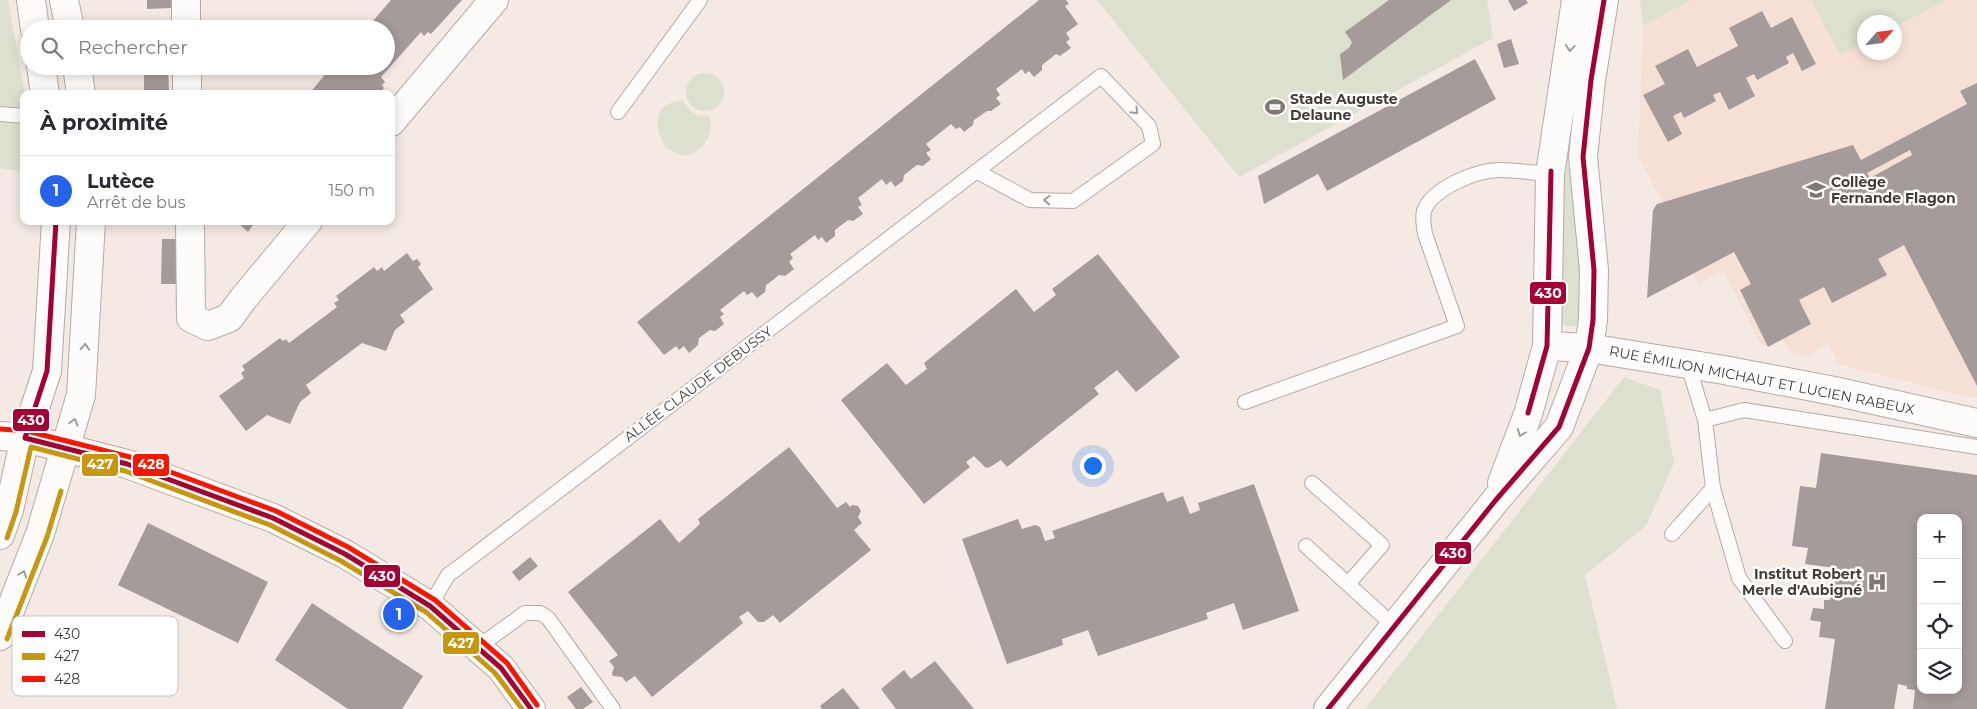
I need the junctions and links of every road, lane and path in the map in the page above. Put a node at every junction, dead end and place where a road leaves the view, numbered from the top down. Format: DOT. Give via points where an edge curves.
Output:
graph roads {
  1 [pos="31,0"];
  2 [pos="64,0"];
  3 [pos="186,0"];
  4 [pos="494,0"];
  5 [pos="700,0"];
  6 [pos="1576,0"];
  7 [pos="1604,0"];
  8 [pos="34,20"];
  9 [pos="68,20"];
  10 [pos="186,20"];
  11 [pos="42,75"];
  12 [pos="78,75"];
  13 [pos="187,75"];
  14 [pos="44,90"];
  15 [pos="80,90"];
  16 [pos="187,90"];
  17 [pos="618,112"];
  18 [pos="0,114"];
  19 [pos="20,116"];
  20 [pos="395,117"];
  21 [pos="976,171"];
  22 [pos="1550,174"];
  23 [pos="56,225"];
  24 [pos="90,225"];
  25 [pos="190,225"];
  26 [pos="305,225"];
  27 [pos="1547,346"];
  28 [pos="1589,348"];
  29 [pos="1688,365"];
  30 [pos="1245,402"];
  31 [pos="1705,420"];
  32 [pos="1977,423"];
  33 [pos="12,437"];
  34 [pos="1977,447"];
  35 [pos="66,448"];
  36 [pos="1312,484"];
  37 [pos="1713,488"];
  38 [pos="1495,501"];
  39 [pos="1672,534"];
  40 [pos="0,535"];
  41 [pos="1306,546"];
  42 [pos="1348,584"];
  43 [pos="430,606"];
  44 [pos="1394,626"];
  45 [pos="0,636"];
  46 [pos="1785,641"];
  47 [pos="478,647"];
  48 [pos="531,709"];
  49 [pos="613,709"];
  50 [pos="1328,709"];
  1 -- 8 [label="street"];
  2 -- 9 [label="street"];
  3 -- 10 [label="street"];
  4 -- 20 [label="street"];
  5 -- 17 [label="lane"];
  6 -- 22 [label="street, one-way"];
  7 -- 28 [label="street" via="1583,157 1594,270 1594,320"];
  11 -- 14 [label="street"];
  12 -- 15 [label="street"];
  13 -- 16 [label="street"];
  18 -- 19 [label="lane"];
  21 -- 21 [label="lane, ALLÉE CLAUDE DEBUSSY, one-way" via="1101,76 1149,126 1153,144 1073,202 1030,200"];
  21 -- 43 [label="lane, ALLÉE CLAUDE DEBUSSY" via="448,575"];
  22 -- 27 [label="street"];
  22 -- 30 [label="lane" via="1483,172 1448,186 1428,204 1423,219 1425,234 1457,326"];
  23 -- 33 [label="street" via="47,371"];
  35 -- 24 [label="street, one-way" via="81,395"];
  25 -- 26 [label="street" via="191,318 208,326 229,318"];
  27 -- 28 [label="street, RUE ÉMILION MICHAUT ET LUCIEN RABEUX"];
  27 -- 38 [label="street, one-way" via="1528,414"];
  28 -- 29 [label="street, RUE ÉMILION MICHAUT ET LUCIEN RABEUX"];
  28 -- 38 [label="street" via="1559,427"];
  29 -- 31 [label="lane"];
  29 -- 32 [label="street, RUE ÉMILION MICHAUT ET LUCIEN RABEUX" via="1834,391"];
  31 -- 34 [label="lane" via="1744,410"];
  31 -- 37 [label="lane"];
  33 -- 35 [label="street"];
  33 -- 40 [label="street" via="9,510"];
  35 -- 43 [label="street" via="127,464 273,518 345,554"];
  45 -- 35 [label="street, one-way" via="40,534"];
  36 -- 42 [label="lane" via="1382,545"];
  37 -- 39 [label="lane"];
  37 -- 46 [label="lane" via="1739,578"];
  38 -- 44 [label="street"];
  41 -- 42 [label="lane"];
  42 -- 44 [label="lane"];
  43 -- 47 [label="street"];
  44 -- 50 [label="street"];
  47 -- 48 [label="street" via="501,668"];
  47 -- 49 [label="lane" via="525,613 540,612 548,618"];
}
